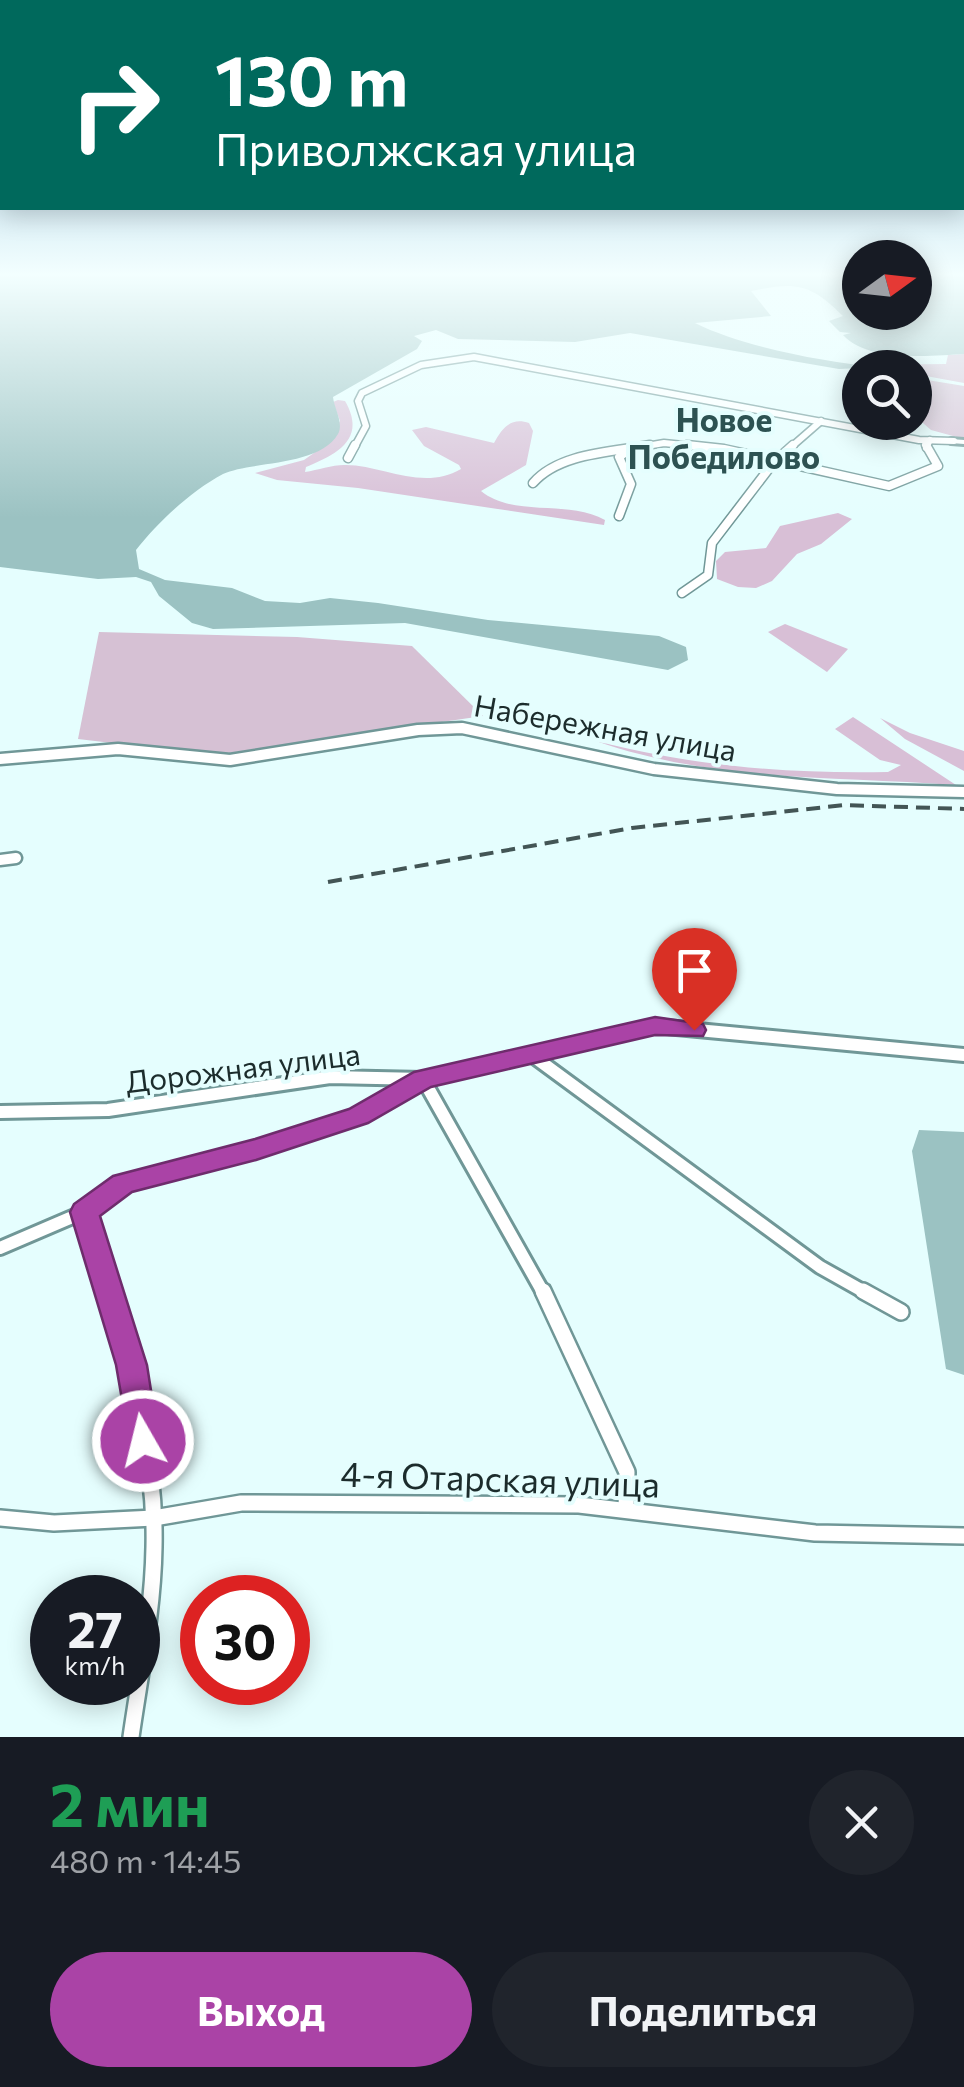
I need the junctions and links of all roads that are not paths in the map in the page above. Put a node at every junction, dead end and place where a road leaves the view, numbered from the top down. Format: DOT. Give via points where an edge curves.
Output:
graph roads {
  1 [pos="820,421"];
  2 [pos="842,425"];
  3 [pos="930,440"];
  4 [pos="959,442"];
  5 [pos="630,449"];
  6 [pos="348,458"];
  7 [pos="774,462"];
  8 [pos="532,484"];
  9 [pos="619,516"];
  10 [pos="682,593"];
  11 [pos="0,759"];
  12 [pos="964,792"];
  13 [pos="16,858"];
  14 [pos="0,860"];
  15 [pos="964,1054"];
  16 [pos="533,1056"];
  17 [pos="423,1079"];
  18 [pos="0,1112"];
  19 [pos="84,1212"];
  20 [pos="0,1248"];
  21 [pos="901,1312"];
  22 [pos="626,1509"];
  23 [pos="0,1518"];
  24 [pos="154,1518"];
  25 [pos="964,1536"];
  26 [pos="131,1737"];
  1 -- 2 [label="street"];
  1 -- 6 [label="street" via="474,356 421,364 362,392 358,401 366,426"];
  1 -- 7 [label="street"];
  3 -- 4 [label="street"];
  3 -- 7 [label="street" via="924,447 938,466 889,486"];
  5 -- 7 [label="street" via="700,446"];
  5 -- 8 [label="street" via="544,470"];
  5 -- 9 [label="street" via="619,457 631,484"];
  7 -- 10 [label="street" via="712,542 708,575"];
  11 -- 12 [label="street, Набережная улица" via="87,748 230,760 462,728 654,770 837,789"];
  13 -- 14 [label="street"];
  15 -- 16 [label="street, Дорожная улица" via="655,1026"];
  16 -- 17 [label="street, Дорожная улица"];
  16 -- 21 [label="street" via="820,1267"];
  17 -- 18 [label="street, Дорожная улица" via="330,1077 108,1110"];
  17 -- 19 [label="street" via="358,1116 124,1184"];
  17 -- 22 [label="street" via="529,1262 626,1472"];
  19 -- 20 [label="street"];
  19 -- 24 [label="street" via="132,1365"];
  22 -- 24 [label="street, 4-я Отарская улица" via="242,1503"];
  22 -- 25 [label="street, 4-я Отарская улица" via="816,1533"];
  23 -- 24 [label="street, 4-я Отарская улица" via="54,1524"];
  24 -- 26 [label="street" via="148,1637"];
}
